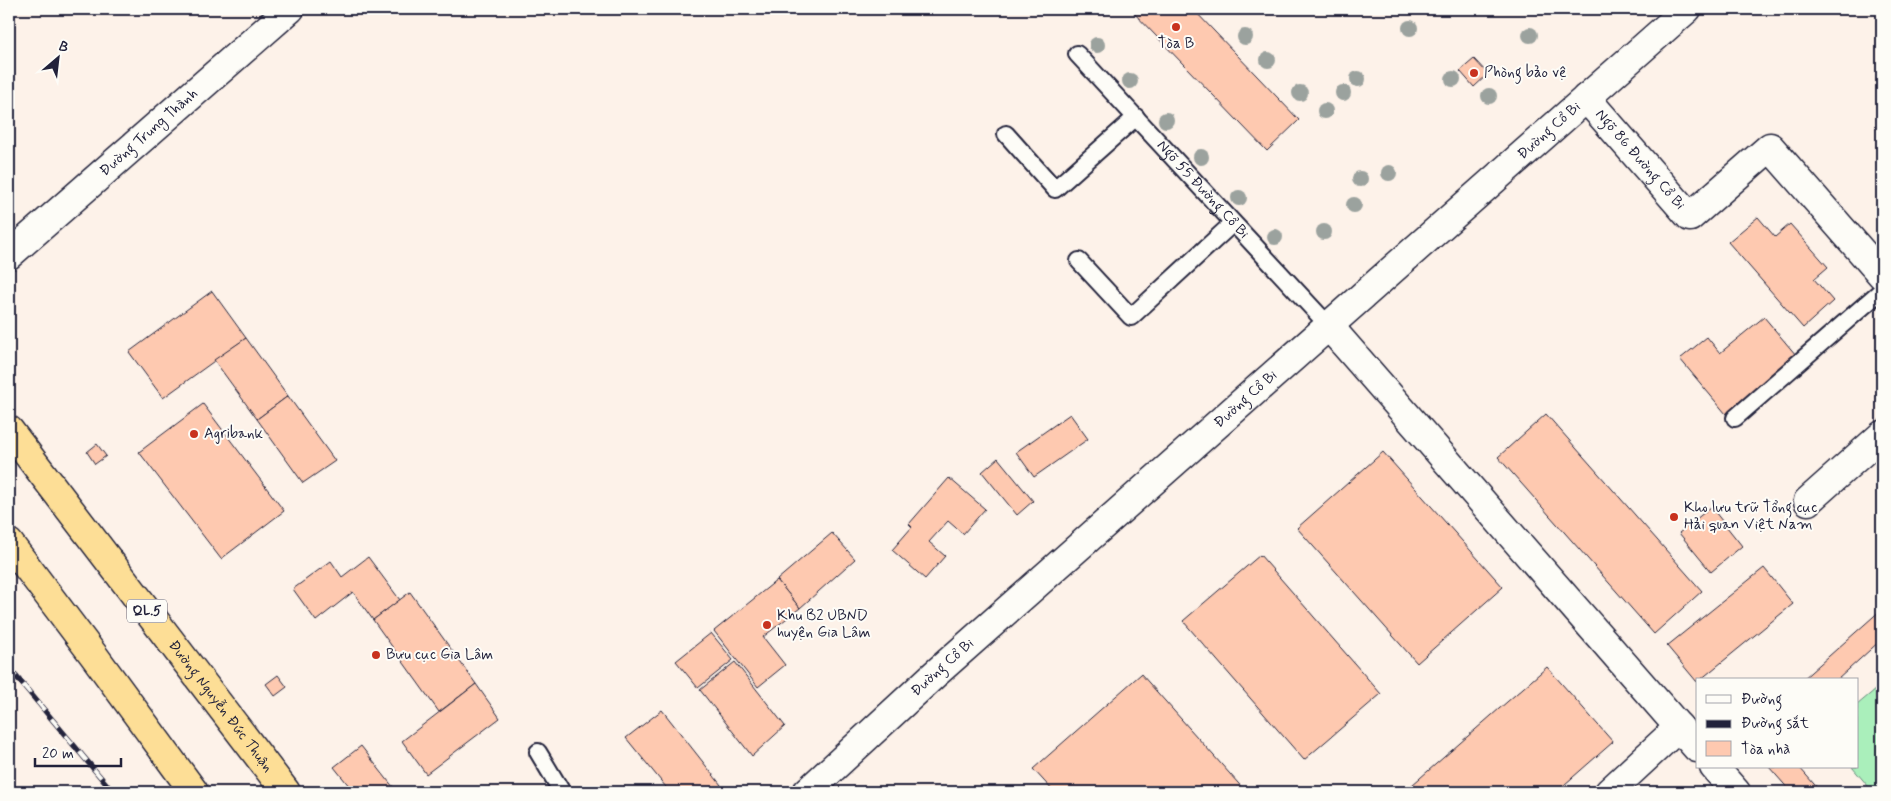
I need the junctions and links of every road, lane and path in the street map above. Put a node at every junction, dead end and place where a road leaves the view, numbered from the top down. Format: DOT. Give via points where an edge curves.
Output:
graph roads {
  1 [pos="290,9"];
  2 [pos="1687,9"];
  3 [pos="1077,54"];
  4 [pos="1586,98"];
  5 [pos="1136,117"];
  6 [pos="1006,134"];
  7 [pos="1234,223"];
  8 [pos="9,255"];
  9 [pos="1079,261"];
  10 [pos="1882,275"];
  11 [pos="1882,290"];
  12 [pos="1328,325"];
  13 [pos="1735,418"];
  14 [pos="9,430"];
  15 [pos="1882,435"];
  16 [pos="1808,500"];
  17 [pos="9,543"];
  18 [pos="1679,728"];
  19 [pos="1696,747"];
  20 [pos="538,752"];
  21 [pos="1715,768"];
  22 [pos="194,792"];
  23 [pos="286,792"];
  24 [pos="562,792"];
  25 [pos="807,792"];
  26 [pos="1609,792"];
  27 [pos="1736,792"];
  1 -- 8 [label="street, Đường Trung Thành"];
  2 -- 4 [label="street, Đường Cổ Bi"];
  3 -- 5 [label="lane, Ngõ 55 Đường Cổ Bi"];
  4 -- 10 [label="street, Ngõ 86 Đường Cổ Bi" via="1690,216 1770,147"];
  4 -- 12 [label="street, Đường Cổ Bi"];
  5 -- 6 [label="lane" via="1055,189"];
  5 -- 7 [label="lane, Ngõ 55 Đường Cổ Bi"];
  7 -- 9 [label="lane" via="1131,317"];
  7 -- 12 [label="lane, Ngõ 55 Đường Cổ Bi"];
  11 -- 13 [label="lane"];
  12 -- 18 [label="street"];
  12 -- 25 [label="street, Đường Cổ Bi"];
  14 -- 23 [label="highway, Đường Nguyễn Đức Thuận / QL.5"];
  15 -- 16 [label="street"];
  17 -- 22 [label="highway"];
  18 -- 19 [label="street"];
  18 -- 26 [label="street"];
  20 -- 24 [label="lane"];
  21 -- 27 [label="street"];
}
